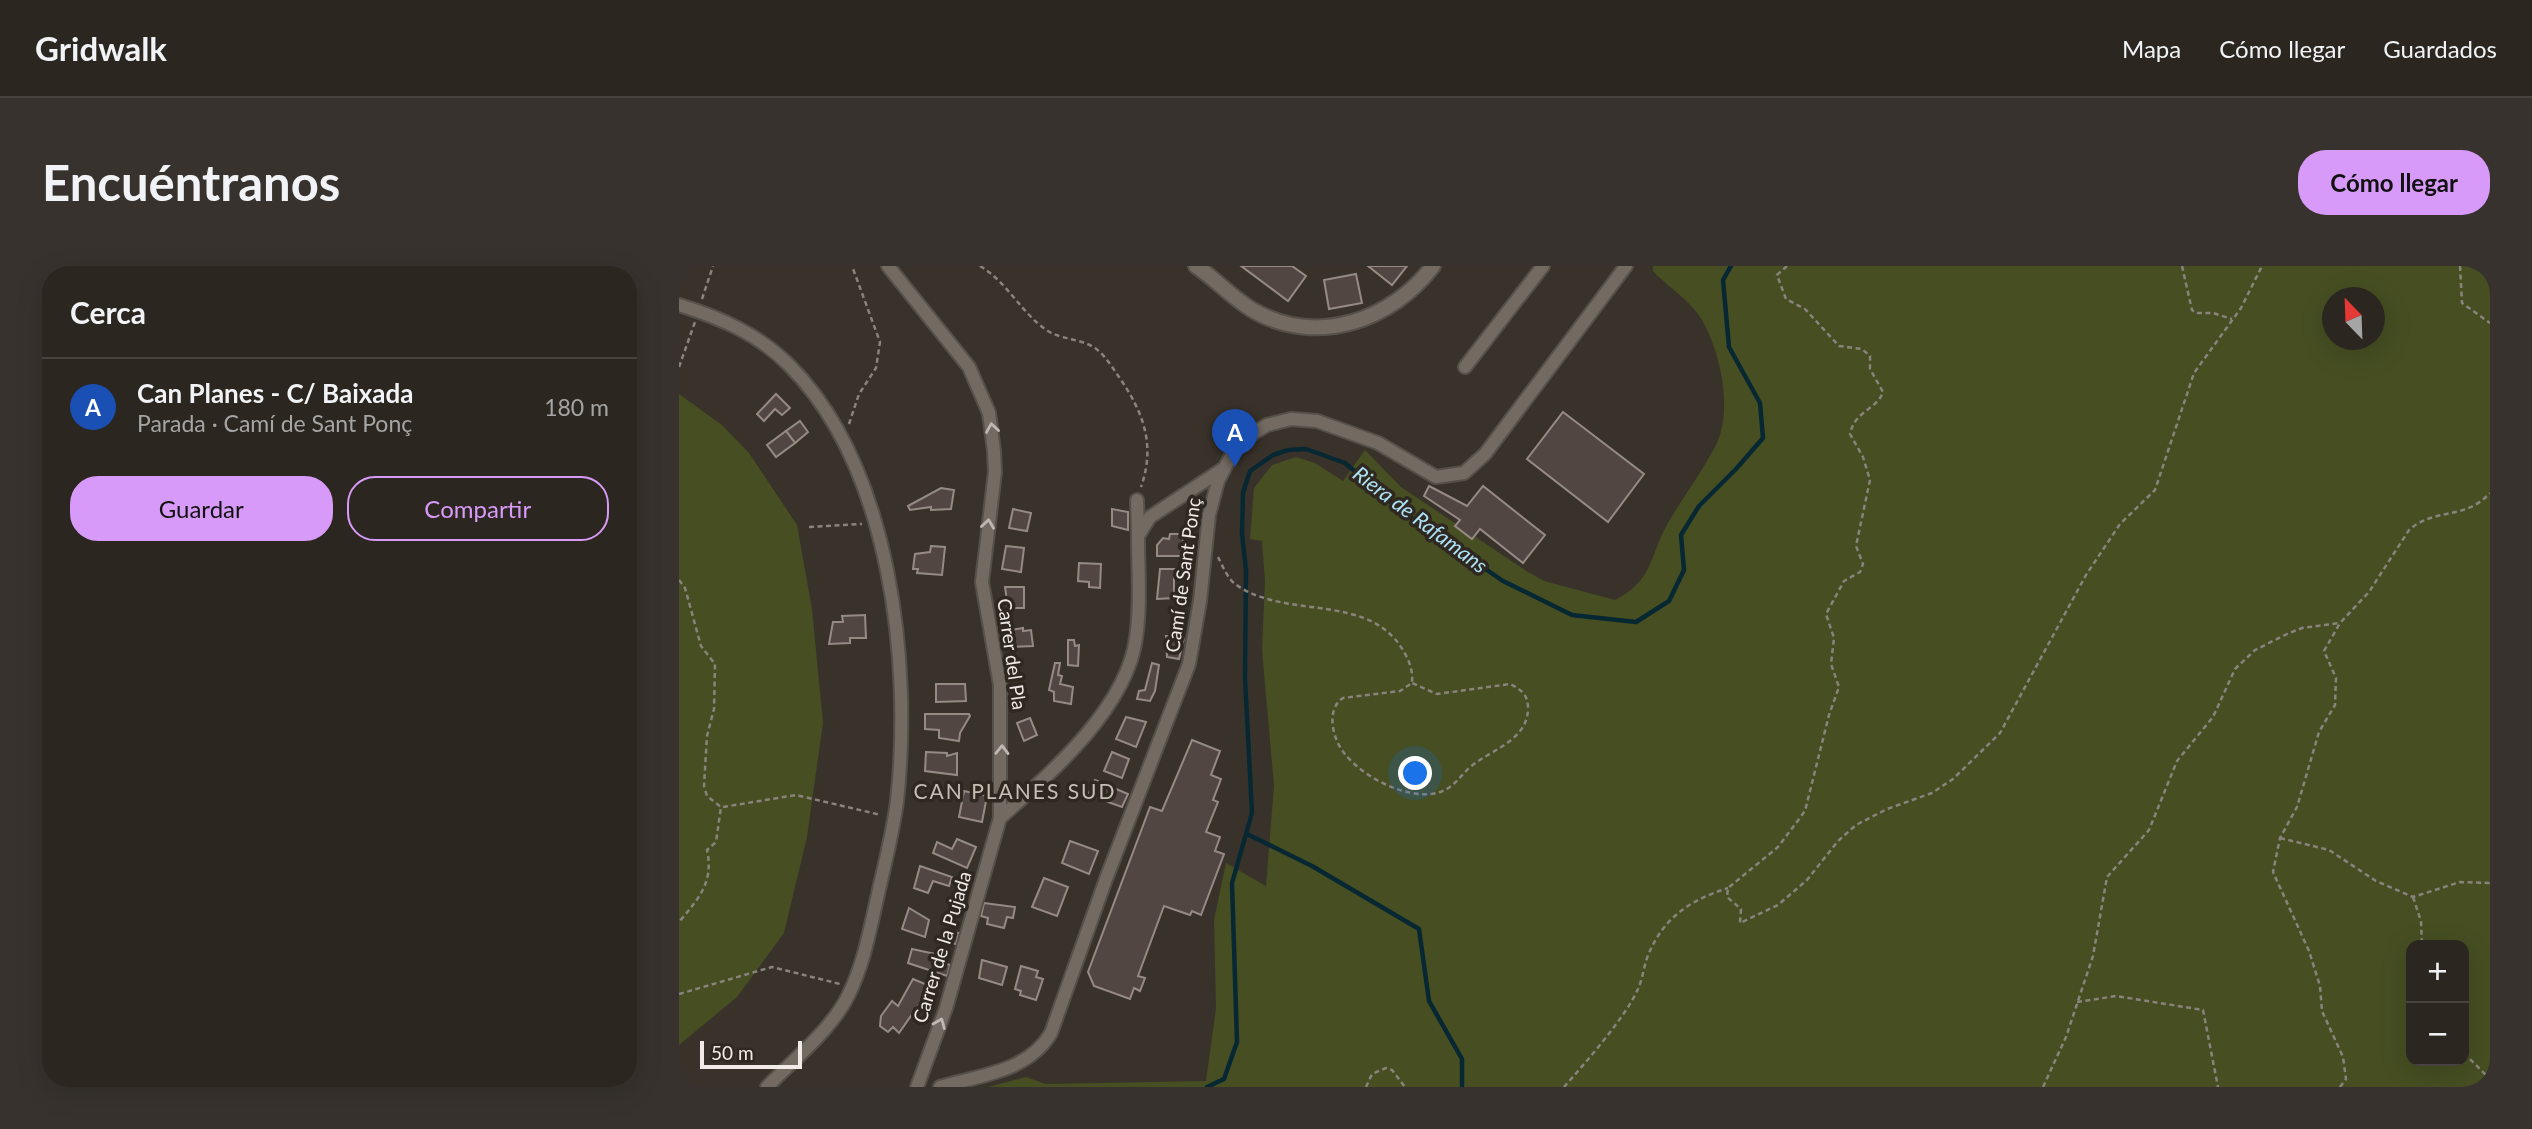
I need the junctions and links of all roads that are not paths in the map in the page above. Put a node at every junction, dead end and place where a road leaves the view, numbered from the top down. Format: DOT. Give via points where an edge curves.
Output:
graph roads {
  1 [pos="888,266"];
  2 [pos="1196,266"];
  3 [pos="1433,266"];
  4 [pos="1543,266"];
  5 [pos="1626,266"];
  6 [pos="679,305"];
  7 [pos="1465,367"];
  8 [pos="1223,469"];
  9 [pos="1137,500"];
  10 [pos="1138,536"];
  11 [pos="1000,818"];
  12 [pos="767,1087"];
  13 [pos="917,1087"];
  14 [pos="940,1087"];
  11 -- 1 [label="street, Carrer del Pla, one-way" via="1002,707 982,582 995,472 993,433 982,391 969,368"];
  2 -- 3 [label="street" via="1255,311 1282,322 1318,328 1385,311 1415,288"];
  4 -- 7 [label="street"];
  5 -- 8 [label="street, Camí de Sant Ponç" via="1485,454 1464,473 1436,477 1354,432 1298,419 1257,430 1239,444"];
  6 -- 12 [label="street" via="737,327 776,354 816,397 868,491 892,611 901,696 894,818 865,950 851,989 830,1021"];
  8 -- 10 [label="street" via="1150,517"];
  8 -- 14 [label="street, Camí de Sant Ponç" via="1206,535 1189,664 1051,1032 1037,1052 1020,1064"];
  9 -- 10 [label="street"];
  10 -- 11 [label="street" via="1136,638 1122,680 1079,740"];
  13 -- 11 [label="street, Carrer de la Pujada, one-way" via="946,1008"];
}
